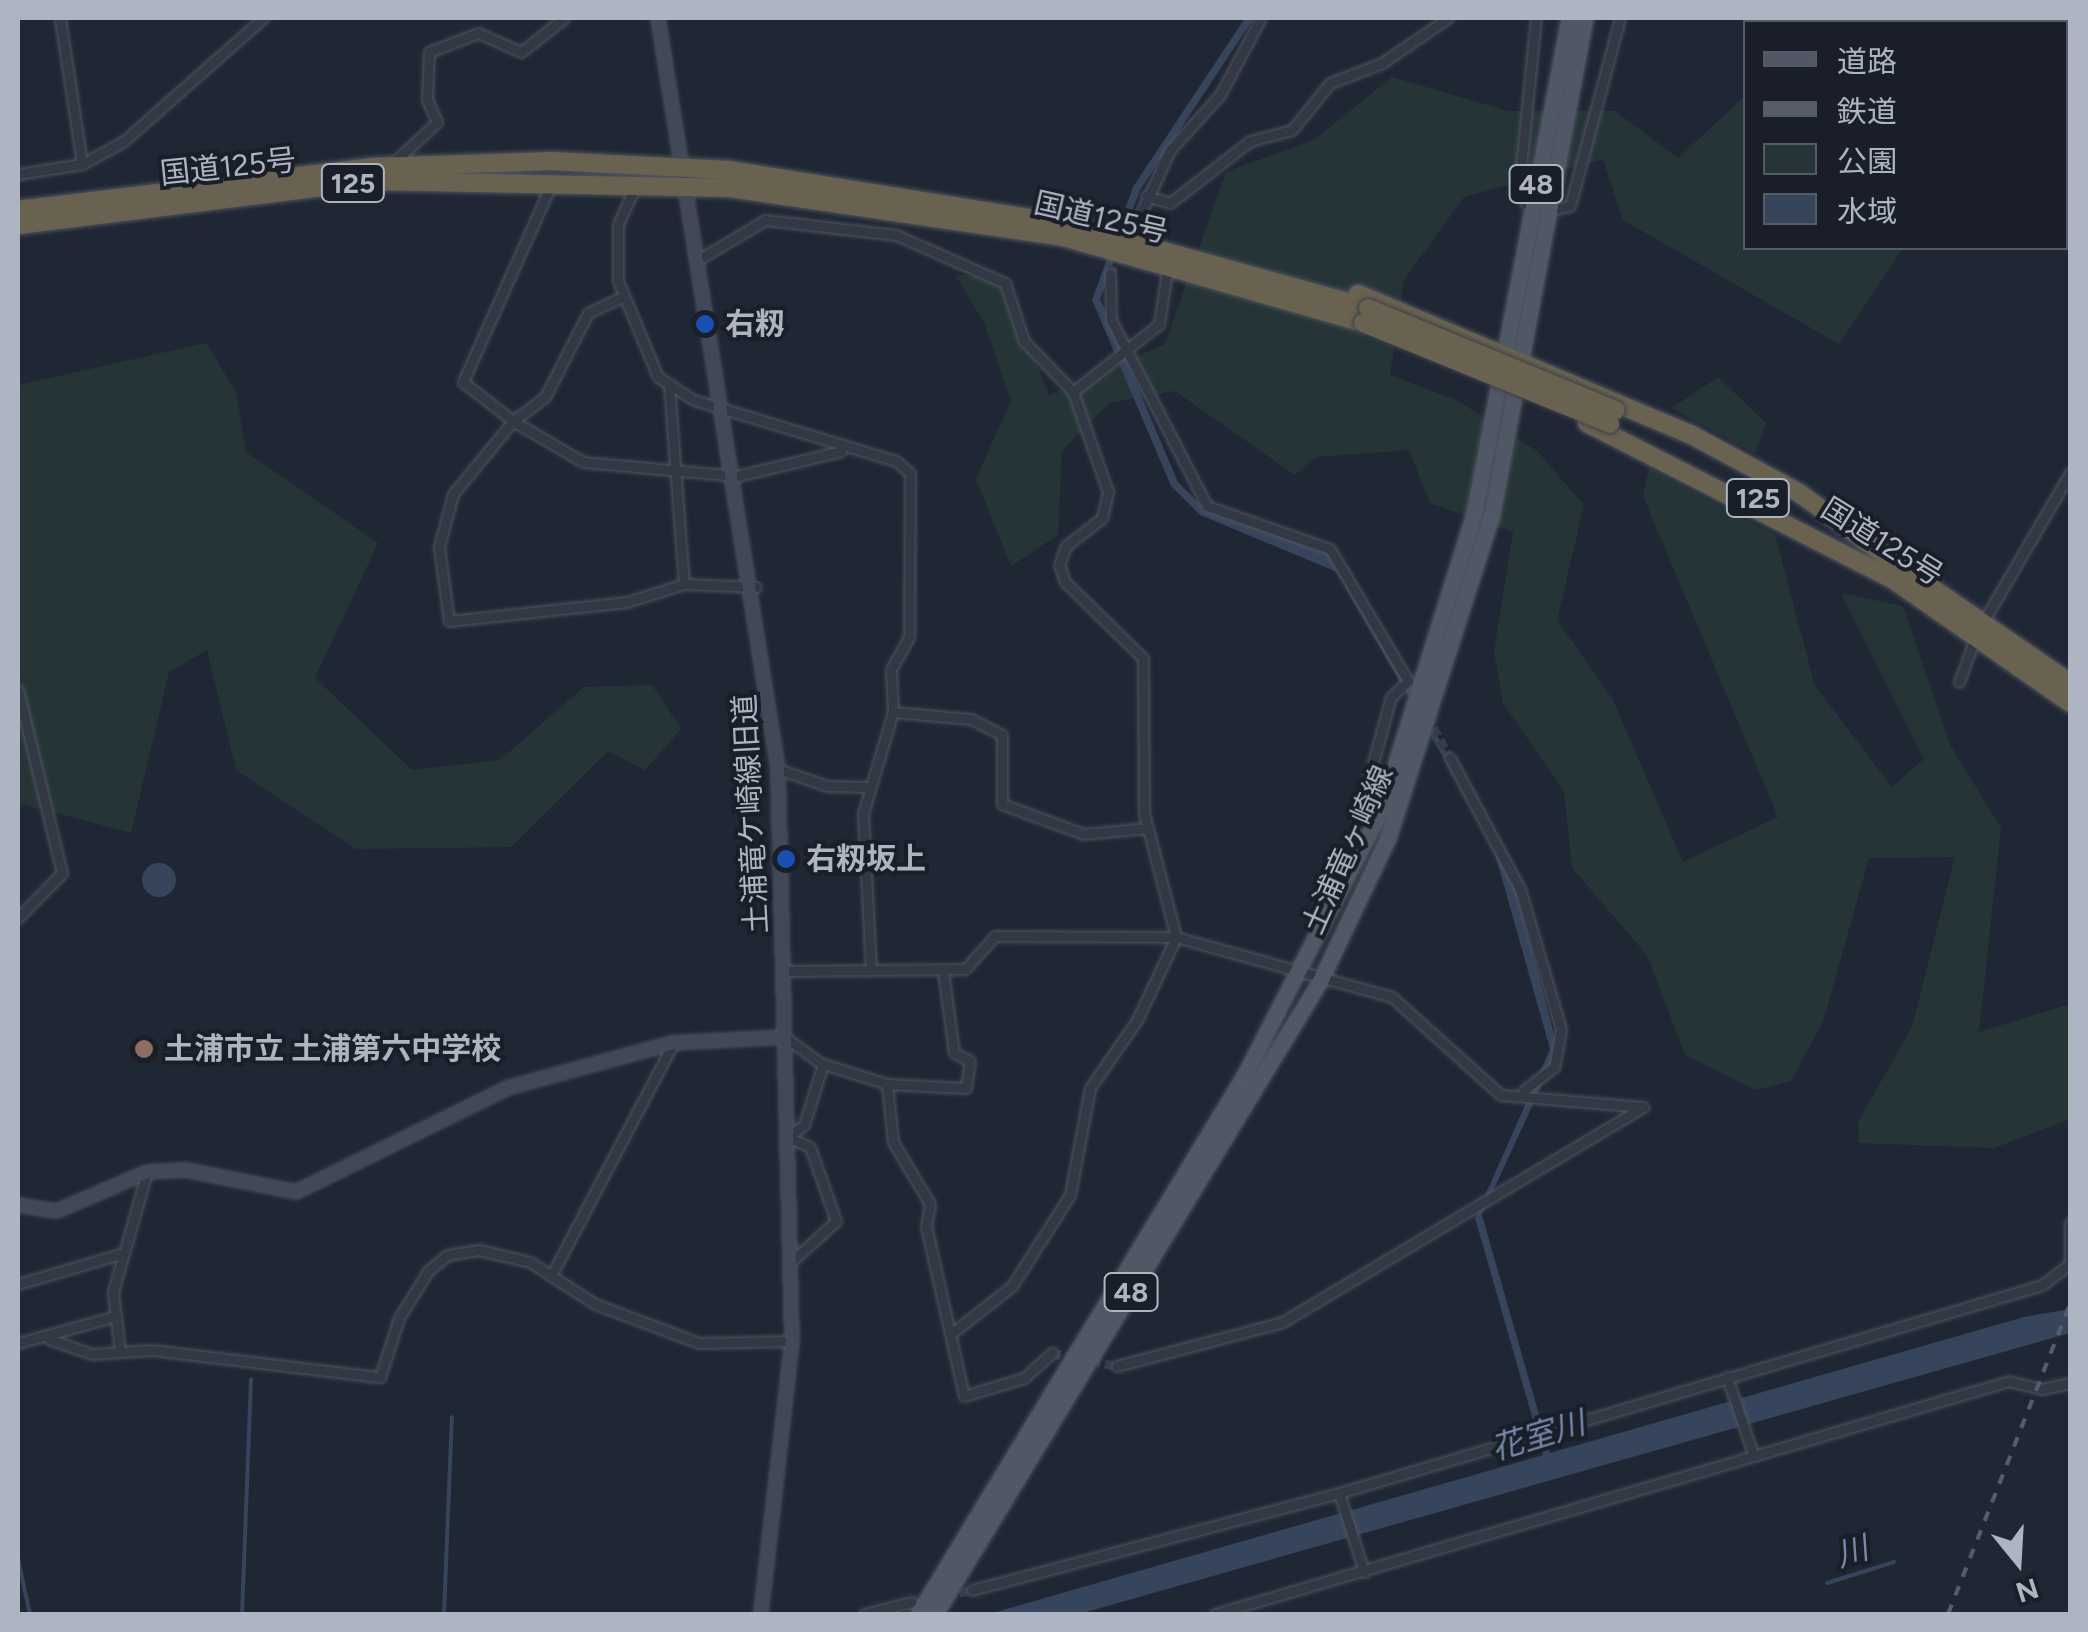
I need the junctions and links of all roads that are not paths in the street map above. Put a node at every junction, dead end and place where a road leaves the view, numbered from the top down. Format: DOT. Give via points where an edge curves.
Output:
graph roads {
  1 [pos="60,18"];
  2 [pos="264,18"];
  3 [pos="564,18"];
  4 [pos="658,18"];
  5 [pos="1261,18"];
  6 [pos="1448,18"];
  7 [pos="1536,18"];
  8 [pos="1569,18"];
  9 [pos="1585,18"];
  10 [pos="1620,18"];
  11 [pos="82,164"];
  12 [pos="389,166"];
  13 [pos="18,174"];
  14 [pos="689,177"];
  15 [pos="551,179"];
  16 [pos="638,182"];
  17 [pos="1146,196"];
  18 [pos="18,210"];
  19 [pos="1550,210"];
  20 [pos="1530,213"];
  21 [pos="1140,215"];
  22 [pos="18,225"];
  23 [pos="1065,230"];
  24 [pos="703,257"];
  25 [pos="1166,272"];
  26 [pos="1110,274"];
  27 [pos="623,297"];
  28 [pos="1504,350"];
  29 [pos="1128,354"];
  30 [pos="1523,358"];
  31 [pos="669,384"];
  32 [pos="1497,384"];
  33 [pos="1074,392"];
  34 [pos="1517,393"];
  35 [pos="728,413"];
  36 [pos="513,421"];
  37 [pos="841,451"];
  38 [pos="676,470"];
  39 [pos="2070,474"];
  40 [pos="737,476"];
  41 [pos="1900,574"];
  42 [pos="684,584"];
  43 [pos="756,587"];
  44 [pos="1980,629"];
  45 [pos="1959,682"];
  46 [pos="2070,684"];
  47 [pos="18,690"];
  48 [pos="2070,703"];
  49 [pos="893,712"];
  50 [pos="1450,758"];
  51 [pos="778,769"];
  52 [pos="869,787"];
  53 [pos="1148,828"];
  54 [pos="1370,830"];
  55 [pos="18,918"];
  56 [pos="1176,937"];
  57 [pos="871,970"];
  58 [pos="784,971"];
  59 [pos="942,971"];
  60 [pos="1302,974"];
  61 [pos="1320,981"];
  62 [pos="785,1037"];
  63 [pos="673,1043"];
  64 [pos="823,1064"];
  65 [pos="887,1084"];
  66 [pos="1523,1091"];
  67 [pos="788,1137"];
  68 [pos="147,1172"];
  69 [pos="18,1206"];
  70 [pos="2070,1224"];
  71 [pos="122,1254"];
  72 [pos="791,1262"];
  73 [pos="2070,1264"];
  74 [pos="551,1276"];
  75 [pos="18,1284"];
  76 [pos="116,1316"];
  77 [pos="952,1333"];
  78 [pos="49,1340"];
  79 [pos="792,1341"];
  80 [pos="18,1343"];
  81 [pos="120,1352"];
  82 [pos="1052,1353"];
  83 [pos="1117,1366"];
  84 [pos="1727,1376"];
  85 [pos="2070,1382"];
  86 [pos="1753,1454"];
  87 [pos="1339,1493"];
  88 [pos="1364,1572"];
  89 [pos="972,1590"];
  90 [pos="926,1608"];
  91 [pos="761,1614"];
  92 [pos="864,1614"];
  93 [pos="1214,1614"];
  1 -- 11 [label="street"];
  2 -- 11 [label="street" via="124,142"];
  3 -- 12 [label="street" via="521,52 478,33 429,52 427,100 437,122"];
  4 -- 14 [label="street, 土浦竜ケ崎線旧道"];
  5 -- 17 [label="street" via="1220,94 1170,150"];
  6 -- 17 [label="street" via="1382,63 1330,82 1292,130 1250,142 1170,202"];
  7 -- 20 [label="street" via="1519,187"];
  8 -- 20 [label="main road, 土浦竜ヶ崎線 / 48"];
  9 -- 19 [label="main road, 土浦竜ヶ崎線 / 48"];
  10 -- 19 [label="street" via="1570,206"];
  11 -- 13 [label="street"];
  12 -- 14 [label="highway, 国道125号 / 125"];
  12 -- 18 [label="highway, 国道125号 / 125"];
  14 -- 16 [label="highway, 国道125号 / 125"];
  14 -- 23 [label="highway, 国道125号 / 125"];
  14 -- 24 [label="street, 土浦竜ケ崎線旧道"];
  15 -- 16 [label="highway, 国道125号 / 125"];
  15 -- 22 [label="highway, 国道125号 / 125" via="276,188"];
  15 -- 36 [label="street" via="552,198 463,382"];
  16 -- 27 [label="street" via="618,224"];
  17 -- 21 [label="street"];
  19 -- 30 [label="main road, 土浦竜ヶ崎線 / 48"];
  20 -- 28 [label="main road, 土浦竜ヶ崎線 / 48"];
  23 -- 25 [label="highway"];
  23 -- 28 [label="highway" via="1227,252"];
  23 -- 41 [label="highway, 国道125号 / 125, bridge" via="1366,316 1613,417"];
  24 -- 33 [label="street" via="765,220 896,235 1005,283 1024,341"];
  24 -- 35 [label="street, 土浦竜ケ崎線旧道"];
  25 -- 29 [label="street" via="1160,324"];
  25 -- 32 [label="highway"];
  26 -- 29 [label="street" via="1104,299"];
  27 -- 31 [label="street"];
  27 -- 36 [label="street" via="588,313 545,397"];
  28 -- 30 [label="highway"];
  28 -- 32 [label="main road, 土浦竜ヶ崎線 / 48"];
  29 -- 33 [label="street"];
  29 -- 54 [label="street" via="1208,506 1330,550 1408,681 1391,698 1358,818"];
  30 -- 34 [label="main road, 土浦竜ヶ崎線 / 48"];
  30 -- 41 [label="highway" via="1799,493"];
  31 -- 35 [label="street"];
  31 -- 38 [label="street"];
  32 -- 34 [label="highway"];
  32 -- 54 [label="main road, 土浦竜ヶ崎線 / 48" via="1454,590"];
  33 -- 53 [label="street" via="1108,492 1102,518 1066,546 1060,565 1065,582 1144,658"];
  34 -- 41 [label="highway"];
  34 -- 61 [label="main road, 土浦竜ヶ崎線 / 48" via="1449,666 1388,838"];
  35 -- 37 [label="street"];
  35 -- 40 [label="street, 土浦竜ケ崎線旧道"];
  36 -- 38 [label="street" via="583,462"];
  36 -- 42 [label="street" via="453,494 439,547 450,621 628,602"];
  37 -- 40 [label="street"];
  37 -- 49 [label="street" via="896,461 910,473 909,637 892,670"];
  38 -- 40 [label="street"];
  38 -- 42 [label="street"];
  39 -- 44 [label="street"];
  40 -- 43 [label="street, 土浦竜ケ崎線旧道"];
  41 -- 44 [label="highway, 国道125号 / 125"];
  42 -- 43 [label="street"];
  43 -- 51 [label="street, 土浦竜ケ崎線旧道"];
  44 -- 45 [label="street"];
  44 -- 46 [label="highway, 国道125号 / 125"];
  44 -- 48 [label="highway, 国道125号 / 125"];
  47 -- 55 [label="street" via="62,873"];
  49 -- 52 [label="street"];
  49 -- 53 [label="street" via="970,718 1002,735 1002,804 1084,834"];
  50 -- 66 [label="street" via="1504,851 1551,985 1561,1052"];
  51 -- 52 [label="street" via="827,786"];
  51 -- 58 [label="street, 土浦竜ケ崎線旧道"];
  52 -- 57 [label="street" via="861,858"];
  53 -- 56 [label="street"];
  54 -- 60 [label="main road, 土浦竜ヶ崎線 / 48"];
  56 -- 59 [label="street" via="995,936 980,961"];
  56 -- 60 [label="street"];
  56 -- 77 [label="street" via="1137,1020 1090,1088 1070,1196 1012,1286"];
  57 -- 58 [label="street"];
  57 -- 59 [label="street"];
  58 -- 62 [label="street, 土浦竜ケ崎線旧道"];
  59 -- 65 [label="street" via="954,1053 970,1061 973,1078 948,1091"];
  60 -- 61 [label="street"];
  60 -- 90 [label="main road, 土浦竜ヶ崎線 / 48"];
  61 -- 66 [label="street" via="1392,997 1486,1086"];
  61 -- 90 [label="main road, 土浦竜ヶ崎線 / 48"];
  62 -- 63 [label="street"];
  62 -- 64 [label="street"];
  62 -- 67 [label="street, 土浦竜ケ崎線旧道"];
  63 -- 68 [label="street" via="507,1088 296,1192 186,1170"];
  63 -- 74 [label="street"];
  64 -- 65 [label="street"];
  64 -- 67 [label="street" via="804,1125"];
  65 -- 77 [label="street" via="893,1142 930,1204 926,1226"];
  66 -- 83 [label="street" via="1642,1108 1283,1322"];
  67 -- 72 [label="street, 土浦竜ケ崎線旧道"];
  67 -- 72 [label="street" via="810,1148 836,1221"];
  68 -- 69 [label="street" via="57,1211"];
  68 -- 71 [label="street"];
  70 -- 73 [label="street"];
  71 -- 75 [label="street"];
  71 -- 76 [label="street"];
  72 -- 79 [label="street, 土浦竜ケ崎線旧道"];
  73 -- 84 [label="street" via="2042,1286"];
  74 -- 79 [label="street" via="637,1323 699,1343"];
  74 -- 81 [label="street" via="500,1253 447,1254 412,1292 380,1377"];
  76 -- 78 [label="street"];
  76 -- 81 [label="street"];
  77 -- 82 [label="street" via="964,1396 1024,1378"];
  78 -- 80 [label="street"];
  78 -- 81 [label="street" via="92,1354"];
  79 -- 91 [label="street, 土浦竜ケ崎線旧道"];
  84 -- 86 [label="street"];
  84 -- 87 [label="street"];
  85 -- 86 [label="street" via="2042,1389 2009,1381"];
  86 -- 88 [label="street"];
  87 -- 88 [label="street"];
  87 -- 89 [label="street"];
  88 -- 93 [label="street"];
  90 -- 92 [label="street"];
}
